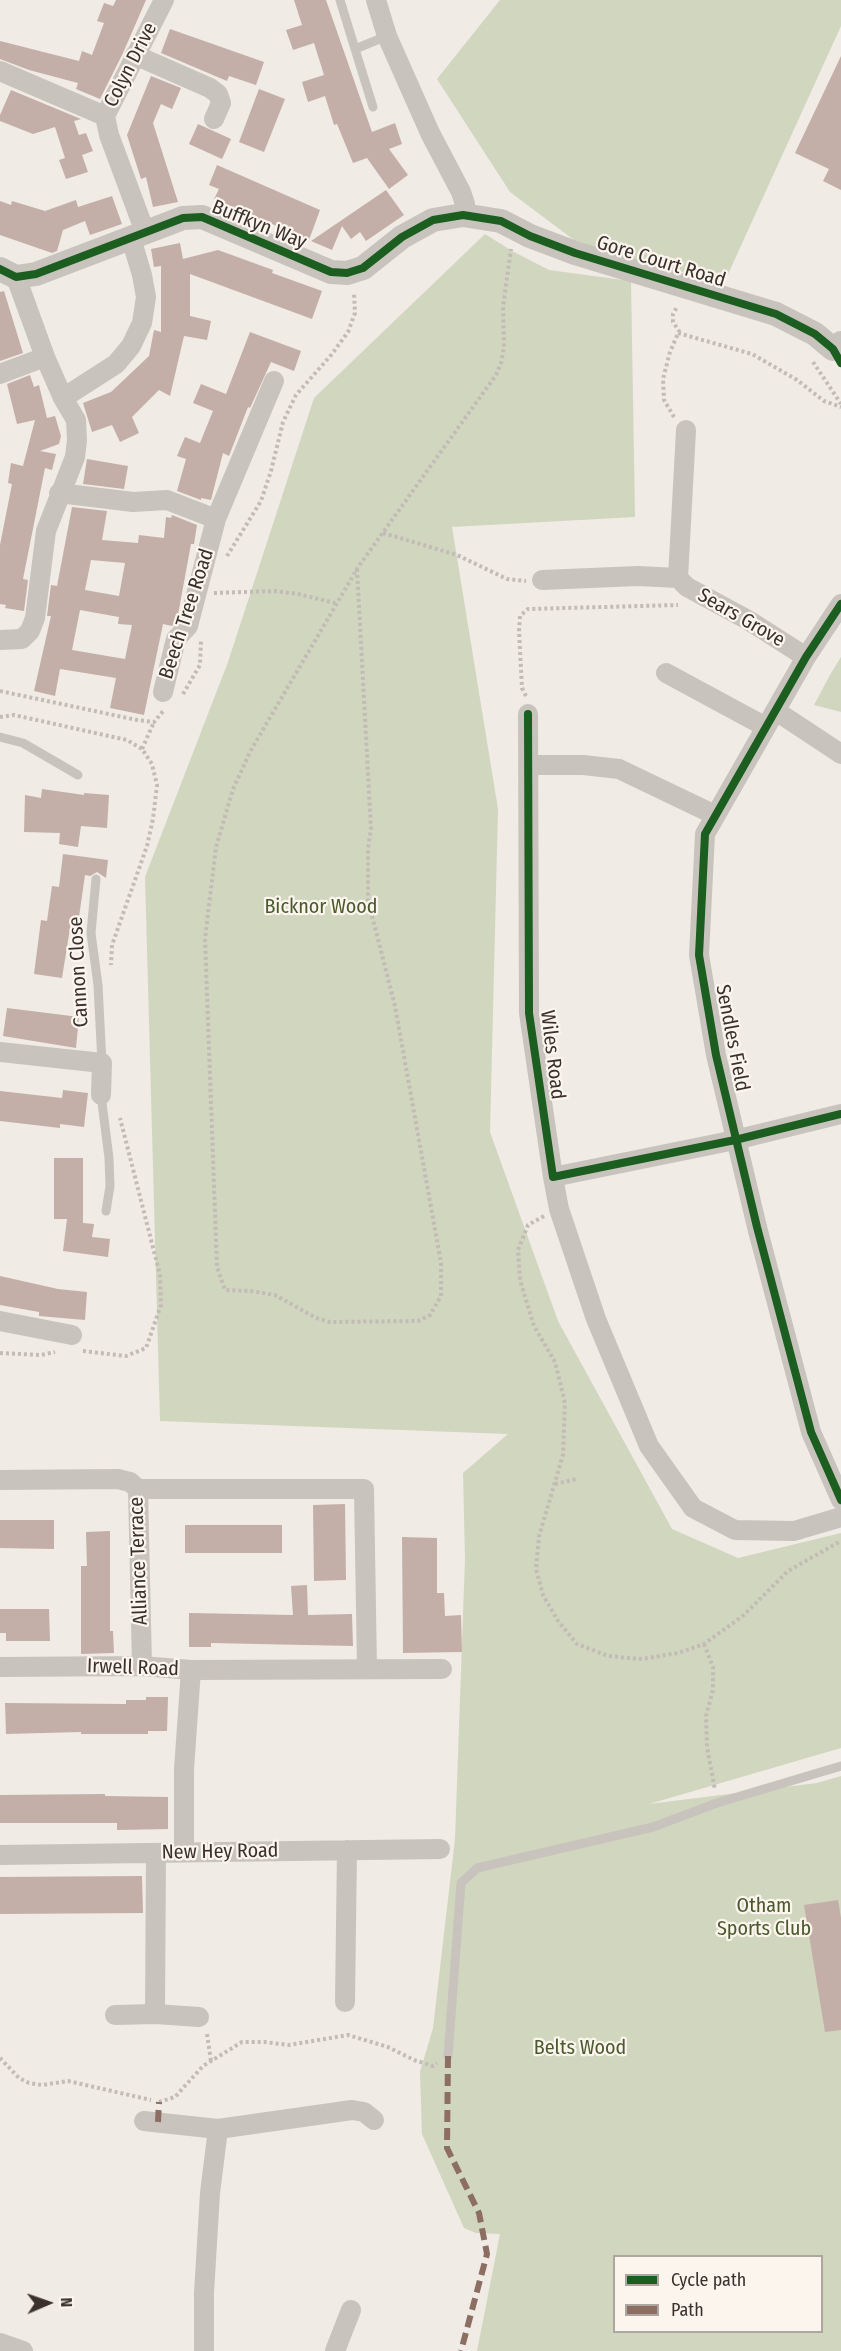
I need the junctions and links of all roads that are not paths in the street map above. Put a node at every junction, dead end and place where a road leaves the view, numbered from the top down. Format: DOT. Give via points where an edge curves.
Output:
graph roads {
  1 [pos="164,0"];
  2 [pos="340,0"];
  3 [pos="376,0"];
  4 [pos="387,36"];
  5 [pos="355,49"];
  6 [pos="135,55"];
  7 [pos="0,71"];
  8 [pos="373,108"];
  9 [pos="105,116"];
  10 [pos="214,119"];
  11 [pos="464,215"];
  12 [pos="138,235"];
  13 [pos="8,273"];
  14 [pos="838,352"];
  15 [pos="45,357"];
  16 [pos="0,374"];
  17 [pos="274,381"];
  18 [pos="63,398"];
  19 [pos="686,430"];
  20 [pos="59,493"];
  21 [pos="216,519"];
  22 [pos="678,578"];
  23 [pos="542,580"];
  24 [pos="841,604"];
  25 [pos="0,640"];
  26 [pos="806,657"];
  27 [pos="666,673"];
  28 [pos="163,692"];
  29 [pos="528,714"];
  30 [pos="771,719"];
  31 [pos="0,737"];
  32 [pos="841,754"];
  33 [pos="530,765"];
  34 [pos="78,775"];
  35 [pos="715,815"];
  36 [pos="96,879"];
  37 [pos="0,1052"];
  38 [pos="102,1063"];
  39 [pos="101,1095"];
  40 [pos="841,1114"];
  41 [pos="735,1140"];
  42 [pos="553,1177"];
  43 [pos="106,1210"];
  44 [pos="0,1322"];
  45 [pos="72,1335"];
  46 [pos="0,1480"];
  47 [pos="138,1490"];
  48 [pos="841,1500"];
  49 [pos="841,1517"];
  50 [pos="142,1666"];
  51 [pos="0,1667"];
  52 [pos="442,1668"];
  53 [pos="367,1669"];
  54 [pos="191,1670"];
  55 [pos="841,1766"];
  56 [pos="347,1850"];
  57 [pos="440,1850"];
  58 [pos="184,1852"];
  59 [pos="156,1853"];
  60 [pos="0,1855"];
  61 [pos="345,2002"];
  62 [pos="155,2014"];
  63 [pos="115,2015"];
  64 [pos="199,2017"];
  65 [pos="448,2056"];
  66 [pos="374,2120"];
  67 [pos="144,2121"];
  68 [pos="218,2129"];
  69 [pos="351,2310"];
  70 [pos="0,2343"];
  71 [pos="23,2351"];
  72 [pos="204,2351"];
  73 [pos="335,2351"];
  1 -- 6 [label="street, Colyn Drive"];
  2 -- 5 [label="lane"];
  3 -- 4 [label="street"];
  4 -- 5 [label="lane"];
  4 -- 11 [label="street" via="461,192"];
  5 -- 8 [label="lane"];
  6 -- 9 [label="street, Colyn Drive"];
  6 -- 10 [label="street" via="218,94 221,103"];
  7 -- 9 [label="street"];
  9 -- 12 [label="street, Colyn Drive"];
  11 -- 12 [label="street, Buffkyn Way" via="433,220 402,237 363,268 347,273 330,272 202,217 183,218"];
  11 -- 14 [label="street, Gore Court Road" via="501,221 574,253 776,314 815,334"];
  12 -- 13 [label="street, Buffkyn Way" via="36,274"];
  12 -- 18 [label="street, Colyn Drive" via="146,297 142,323 131,346 116,364"];
  13 -- 15 [label="street"];
  15 -- 16 [label="street"];
  15 -- 18 [label="street"];
  17 -- 21 [label="street, Beech Tree Road"];
  18 -- 20 [label="street" via="76,420 77,440 75,457"];
  19 -- 22 [label="street, Sears Grove"];
  20 -- 21 [label="street" via="133,502 167,500"];
  20 -- 25 [label="street" via="46,531 33,625 22,639"];
  21 -- 28 [label="street, Beech Tree Road" via="188,626 176,639"];
  22 -- 23 [label="street, Sears Grove"];
  22 -- 26 [label="street, Sears Grove"];
  24 -- 26 [label="street, Sendles Field"];
  26 -- 30 [label="street, Sendles Field"];
  27 -- 30 [label="street"];
  29 -- 33 [label="street, Wiles Road"];
  30 -- 32 [label="street"];
  30 -- 35 [label="street, Sendles Field"];
  31 -- 34 [label="lane" via="24,742"];
  33 -- 35 [label="street" via="620,769"];
  33 -- 42 [label="street, Wiles Road" via="529,1013"];
  35 -- 41 [label="street, Sendles Field" via="705,834 699,955"];
  36 -- 38 [label="lane, Cannon Close" via="91,933"];
  37 -- 38 [label="street"];
  38 -- 39 [label="street"];
  39 -- 43 [label="lane" via="110,1158"];
  40 -- 41 [label="street"];
  41 -- 42 [label="street"];
  41 -- 48 [label="street, Sendles Field" via="811,1432"];
  42 -- 49 [label="street, Wiles Road" via="559,1209 596,1319 649,1446 693,1508 735,1530 794,1531"];
  44 -- 45 [label="street"];
  46 -- 47 [label="street, Alliance Terrace" via="118,1479 130,1482"];
  47 -- 50 [label="street, Alliance Terrace"];
  47 -- 53 [label="street" via="364,1489"];
  50 -- 51 [label="street, Irwell Road"];
  50 -- 54 [label="street, Irwell Road"];
  52 -- 53 [label="street"];
  53 -- 54 [label="street"];
  54 -- 58 [label="street, Irwell Road" via="184,1769"];
  55 -- 65 [label="lane" via="717,1803 653,1827 477,1868 461,1883"];
  56 -- 57 [label="street, New Hey Road"];
  56 -- 58 [label="street, New Hey Road"];
  56 -- 61 [label="street"];
  58 -- 59 [label="street, New Hey Road"];
  59 -- 60 [label="street, New Hey Road"];
  59 -- 62 [label="street"];
  62 -- 63 [label="street"];
  62 -- 64 [label="street"];
  66 -- 68 [label="street" via="364,2112 352,2110"];
  67 -- 68 [label="street"];
  68 -- 72 [label="street" via="204,2293"];
  69 -- 73 [label="street"];
  70 -- 71 [label="street"];
}
